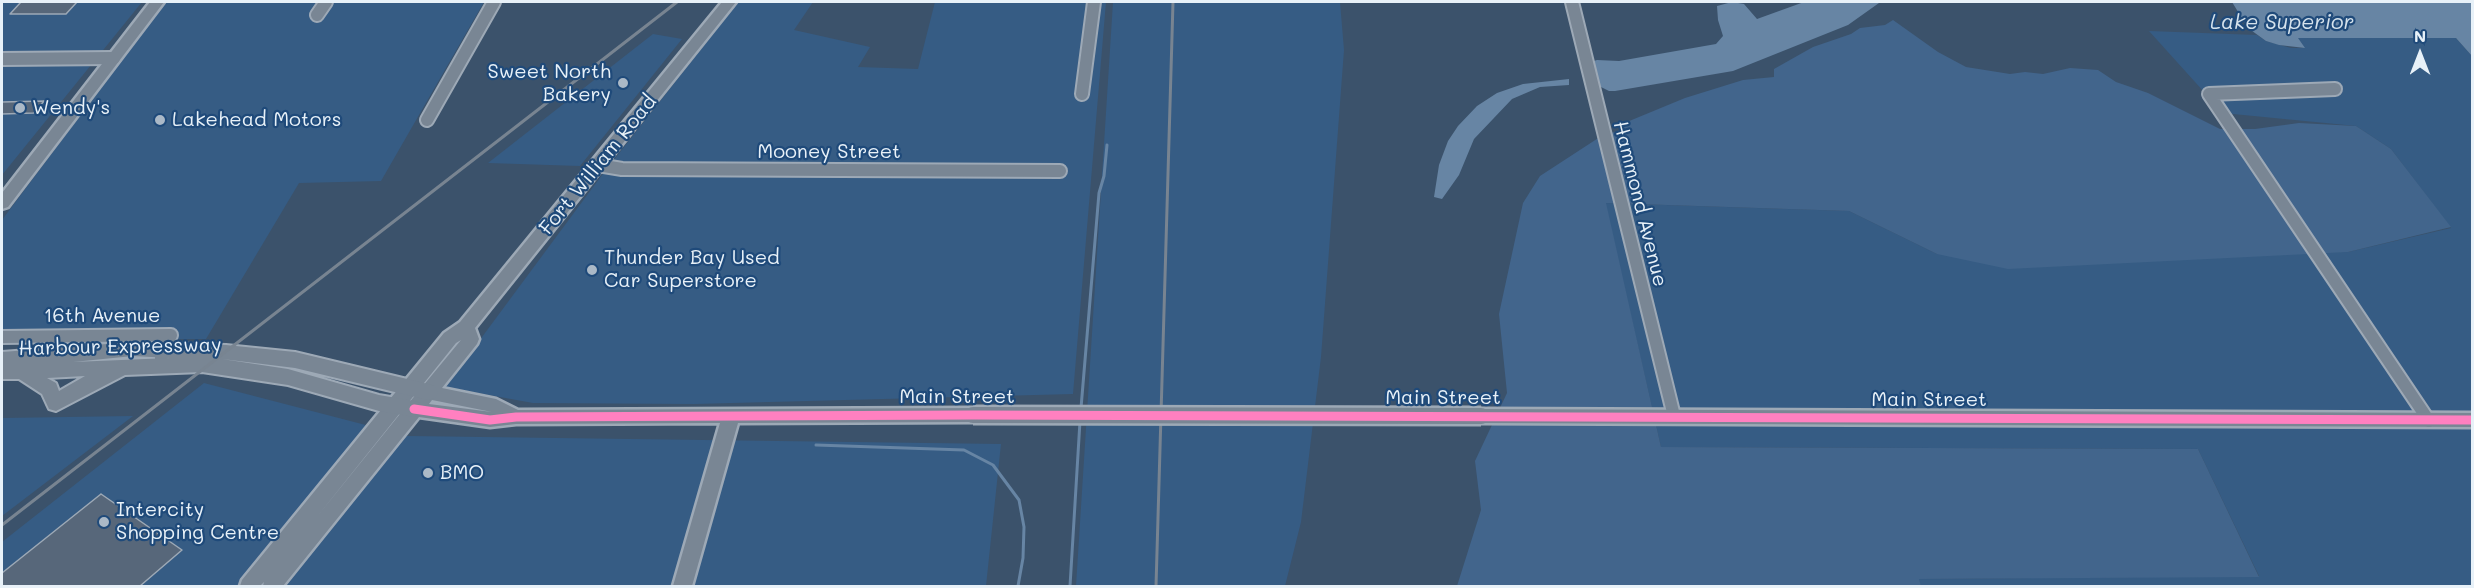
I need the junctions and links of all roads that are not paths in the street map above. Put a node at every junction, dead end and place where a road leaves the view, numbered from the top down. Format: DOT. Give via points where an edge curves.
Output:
graph roads {
  1 [pos="157,2"];
  2 [pos="326,2"];
  3 [pos="494,2"];
  4 [pos="729,2"];
  5 [pos="1094,2"];
  6 [pos="1572,2"];
  7 [pos="317,15"];
  8 [pos="114,58"];
  9 [pos="2,59"];
  10 [pos="2335,88"];
  11 [pos="1082,94"];
  12 [pos="426,120"];
  13 [pos="598,165"];
  14 [pos="1060,171"];
  15 [pos="2,203"];
  16 [pos="466,327"];
  17 [pos="2,337"];
  18 [pos="162,357"];
  19 [pos="2,360"];
  20 [pos="129,366"];
  21 [pos="22,371"];
  22 [pos="2,372"];
  23 [pos="409,387"];
  24 [pos="428,392"];
  25 [pos="394,405"];
  26 [pos="414,409"];
  27 [pos="1674,416"];
  28 [pos="516,417"];
  29 [pos="731,417"];
  30 [pos="2472,420"];
  31 [pos="2429,421"];
  32 [pos="249,586"];
  33 [pos="272,586"];
  34 [pos="682,586"];
  1 -- 8 [label="street"];
  2 -- 7 [label="street"];
  3 -- 12 [label="street"];
  4 -- 13 [label="street, Fort William Road"];
  5 -- 11 [label="street"];
  6 -- 27 [label="street, Hammond Avenue"];
  8 -- 9 [label="street"];
  8 -- 15 [label="street"];
  10 -- 31 [label="street" via="2209,94"];
  13 -- 14 [label="street, Mooney Street" via="622,169"];
  13 -- 16 [label="street, Fort William Road"];
  16 -- 23 [label="street, Fort William Road" via="450,338"];
  16 -- 24 [label="street, Fort William Road" via="471,339"];
  17 -- 18 [label="street, 16th Avenue" via="171,336"];
  18 -- 19 [label="main road, Harbour Expressway" via="95,351"];
  18 -- 20 [label="main road, Harbour Expressway"];
  18 -- 23 [label="main road, Harbour Expressway" via="226,352 295,360"];
  18 -- 25 [label="main road, Harbour Expressway" via="288,377"];
  20 -- 21 [label="main road, Harbour Expressway"];
  20 -- 21 [label="main road" via="82,386 56,403 50,389"];
  21 -- 22 [label="main road, Harbour Expressway"];
  23 -- 24 [label="main road, Harbour Expressway"];
  23 -- 25 [label="street, Fort William Road"];
  24 -- 26 [label="street, Fort William Road"];
  24 -- 28 [label="street, Main Street" via="496,406"];
  25 -- 26 [label="main road, Harbour Expressway"];
  25 -- 32 [label="street, Fort William Road"];
  26 -- 28 [label="street, Main Street" via="490,420"];
  26 -- 33 [label="street, Fort William Road"];
  27 -- 29 [label="street, Main Street, bridge"];
  27 -- 31 [label="street, Main Street"];
  28 -- 29 [label="street, Main Street"];
  29 -- 34 [label="street"];
  30 -- 31 [label="street, Main Street"];
}
